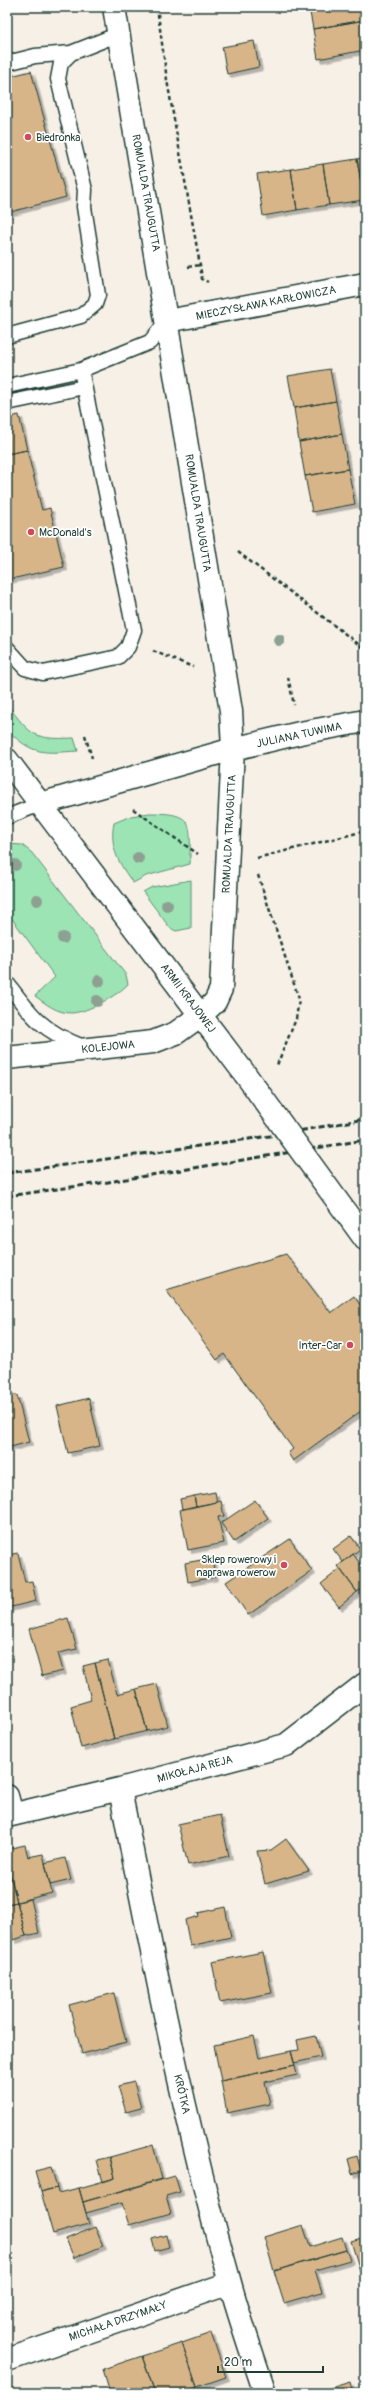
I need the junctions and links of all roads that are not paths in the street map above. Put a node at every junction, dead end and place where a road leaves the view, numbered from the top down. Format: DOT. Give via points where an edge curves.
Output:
graph roads {
  1 [pos="114,7"];
  2 [pos="119,34"];
  3 [pos="71,53"];
  4 [pos="7,63"];
  5 [pos="365,284"];
  6 [pos="168,321"];
  7 [pos="7,336"];
  8 [pos="81,370"];
  9 [pos="7,386"];
  10 [pos="84,387"];
  11 [pos="7,403"];
  12 [pos="7,648"];
  13 [pos="365,721"];
  14 [pos="233,750"];
  15 [pos="7,760"];
  16 [pos="40,804"];
  17 [pos="7,816"];
  18 [pos="7,983"];
  19 [pos="202,1015"];
  20 [pos="87,1049"];
  21 [pos="7,1058"];
  22 [pos="365,1239"];
  23 [pos="365,1684"];
  24 [pos="120,1789"];
  25 [pos="9,1809"];
  26 [pos="230,2283"];
  27 [pos="7,2360"];
  28 [pos="265,2393"];
  1 -- 2 [label="street, ROMUALDA TRAUGUTTA"];
  2 -- 3 [label="lane"];
  2 -- 6 [label="street, ROMUALDA TRAUGUTTA"];
  3 -- 4 [label="lane" via="35,56"];
  3 -- 7 [label="lane" via="61,63 58,79 85,190 84,207 98,295 95,304 81,316"];
  5 -- 6 [label="street, MIECZYSŁAWA KARŁOWICZA"];
  6 -- 8 [label="lane" via="150,342"];
  6 -- 14 [label="street, ROMUALDA TRAUGUTTA" via="231,712"];
  8 -- 9 [label="lane"];
  8 -- 10 [label="lane"];
  10 -- 11 [label="lane"];
  10 -- 12 [label="lane" via="134,630 128,647 118,657 43,673 25,668"];
  13 -- 14 [label="street, JULIANA TUWIMA" via="300,733"];
  14 -- 16 [label="street, JULIANA TUWIMA"];
  14 -- 19 [label="street, ROMUALDA TRAUGUTTA" via="221,990 215,1002"];
  15 -- 16 [label="street, ARMII KRAJOWEJ"];
  16 -- 17 [label="lane"];
  16 -- 19 [label="street, ARMII KRAJOWEJ"];
  18 -- 20 [label="lane" via="32,1017 44,1028"];
  19 -- 20 [label="street, KOLEJOWA" via="176,1033 152,1042"];
  19 -- 22 [label="street, ARMII KRAJOWEJ, bridge"];
  20 -- 21 [label="street, KOLEJOWA"];
  23 -- 24 [label="street, MIKOŁAJA REJA" via="286,1745"];
  24 -- 25 [label="street, MIKOŁAJA REJA"];
  24 -- 26 [label="street, KRÓTKA" via="158,1986 184,2102"];
  26 -- 27 [label="street, MICHAŁA DRZYMAŁY"];
  26 -- 28 [label="street, KRÓTKA"];
}
